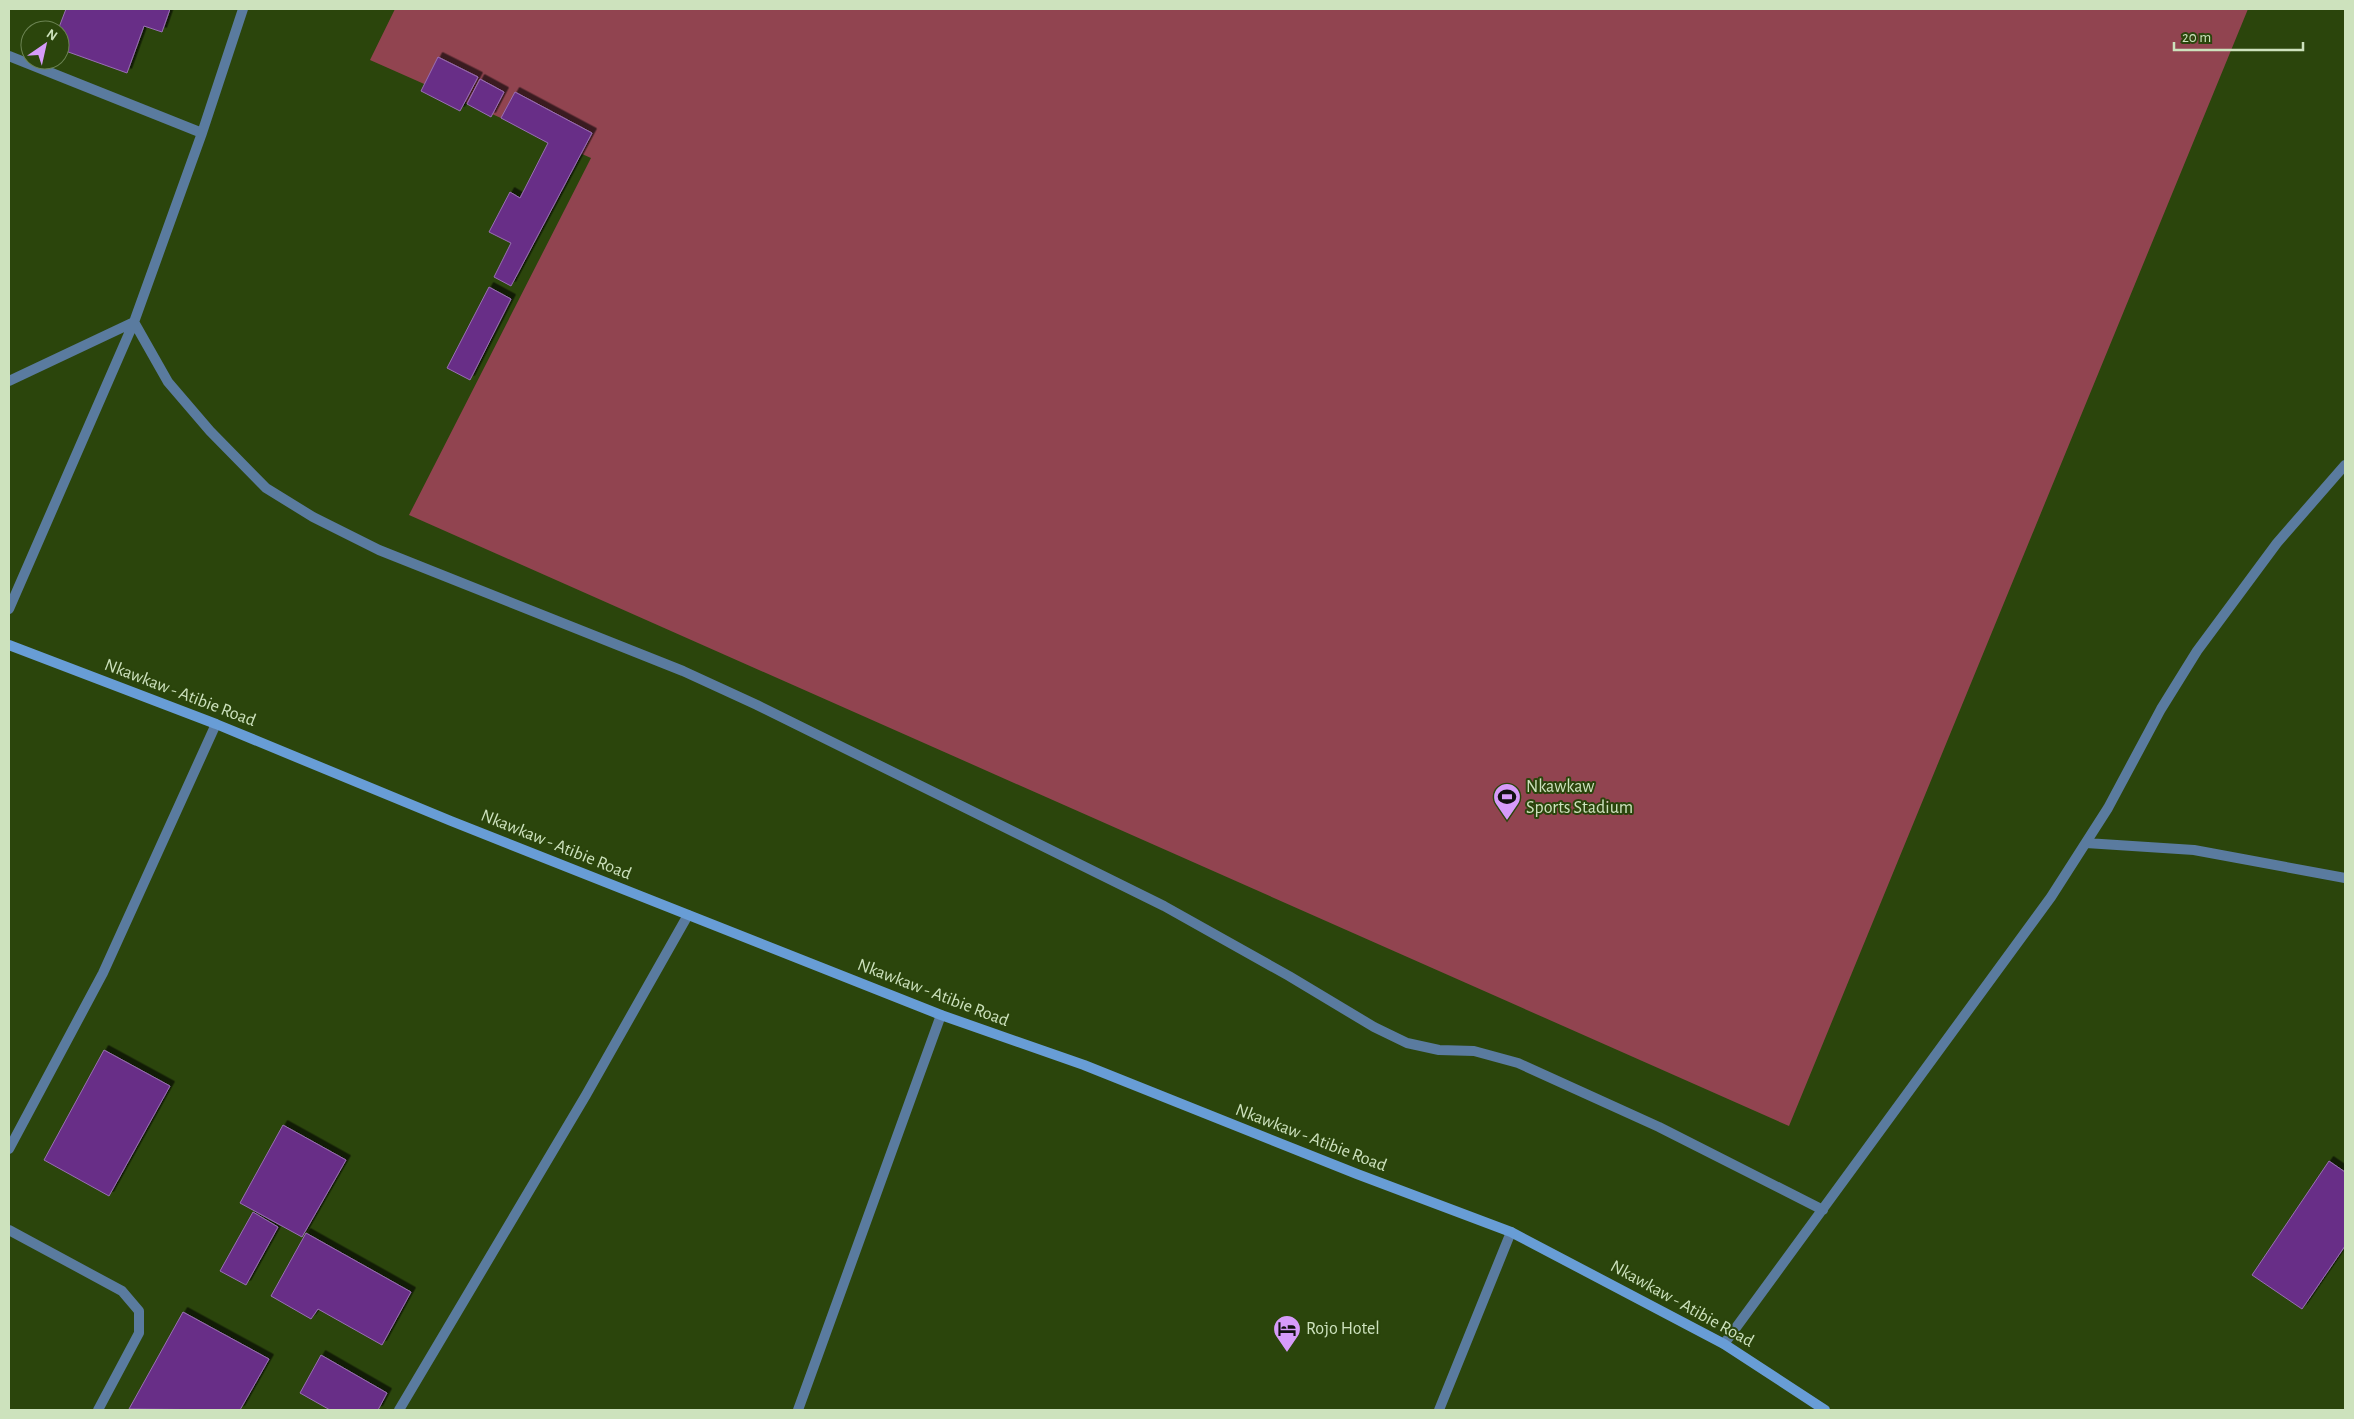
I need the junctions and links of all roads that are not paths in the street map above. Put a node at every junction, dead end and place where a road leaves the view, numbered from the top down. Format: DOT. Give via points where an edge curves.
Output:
graph roads {
  1 [pos="243,9"];
  2 [pos="9,56"];
  3 [pos="202,133"];
  4 [pos="134,322"];
  5 [pos="9,381"];
  6 [pos="2345,465"];
  7 [pos="9,608"];
  8 [pos="9,645"];
  9 [pos="216,724"];
  10 [pos="2086,843"];
  11 [pos="2345,878"];
  12 [pos="688,916"];
  13 [pos="941,1015"];
  14 [pos="9,1149"];
  15 [pos="1823,1210"];
  16 [pos="9,1230"];
  17 [pos="1511,1232"];
  18 [pos="1724,1344"];
  19 [pos="98,1410"];
  20 [pos="399,1410"];
  21 [pos="798,1410"];
  22 [pos="1439,1410"];
  23 [pos="1825,1410"];
  1 -- 3 [label="street"];
  2 -- 3 [label="street"];
  3 -- 4 [label="street"];
  4 -- 5 [label="street"];
  4 -- 7 [label="street"];
  4 -- 15 [label="street" via="168,382 210,431 266,488 312,517 379,550 683,670 757,705 1164,906 1407,1043 1439,1050 1474,1051 1518,1063 1659,1127"];
  6 -- 10 [label="street" via="2277,543 2197,651"];
  8 -- 9 [label="main road, Nkawkaw - Atibie Road"];
  9 -- 12 [label="main road, Nkawkaw - Atibie Road"];
  9 -- 14 [label="street" via="103,973"];
  10 -- 11 [label="street" via="2194,850"];
  10 -- 15 [label="street" via="2051,897"];
  12 -- 13 [label="main road, Nkawkaw - Atibie Road"];
  12 -- 20 [label="street"];
  13 -- 17 [label="main road, Nkawkaw - Atibie Road" via="1084,1065"];
  13 -- 21 [label="street"];
  15 -- 18 [label="street"];
  16 -- 19 [label="street" via="122,1291 139,1311 138,1333"];
  17 -- 18 [label="main road, Nkawkaw - Atibie Road"];
  17 -- 22 [label="street"];
  18 -- 23 [label="main road, Nkawkaw - Atibie Road"];
}
